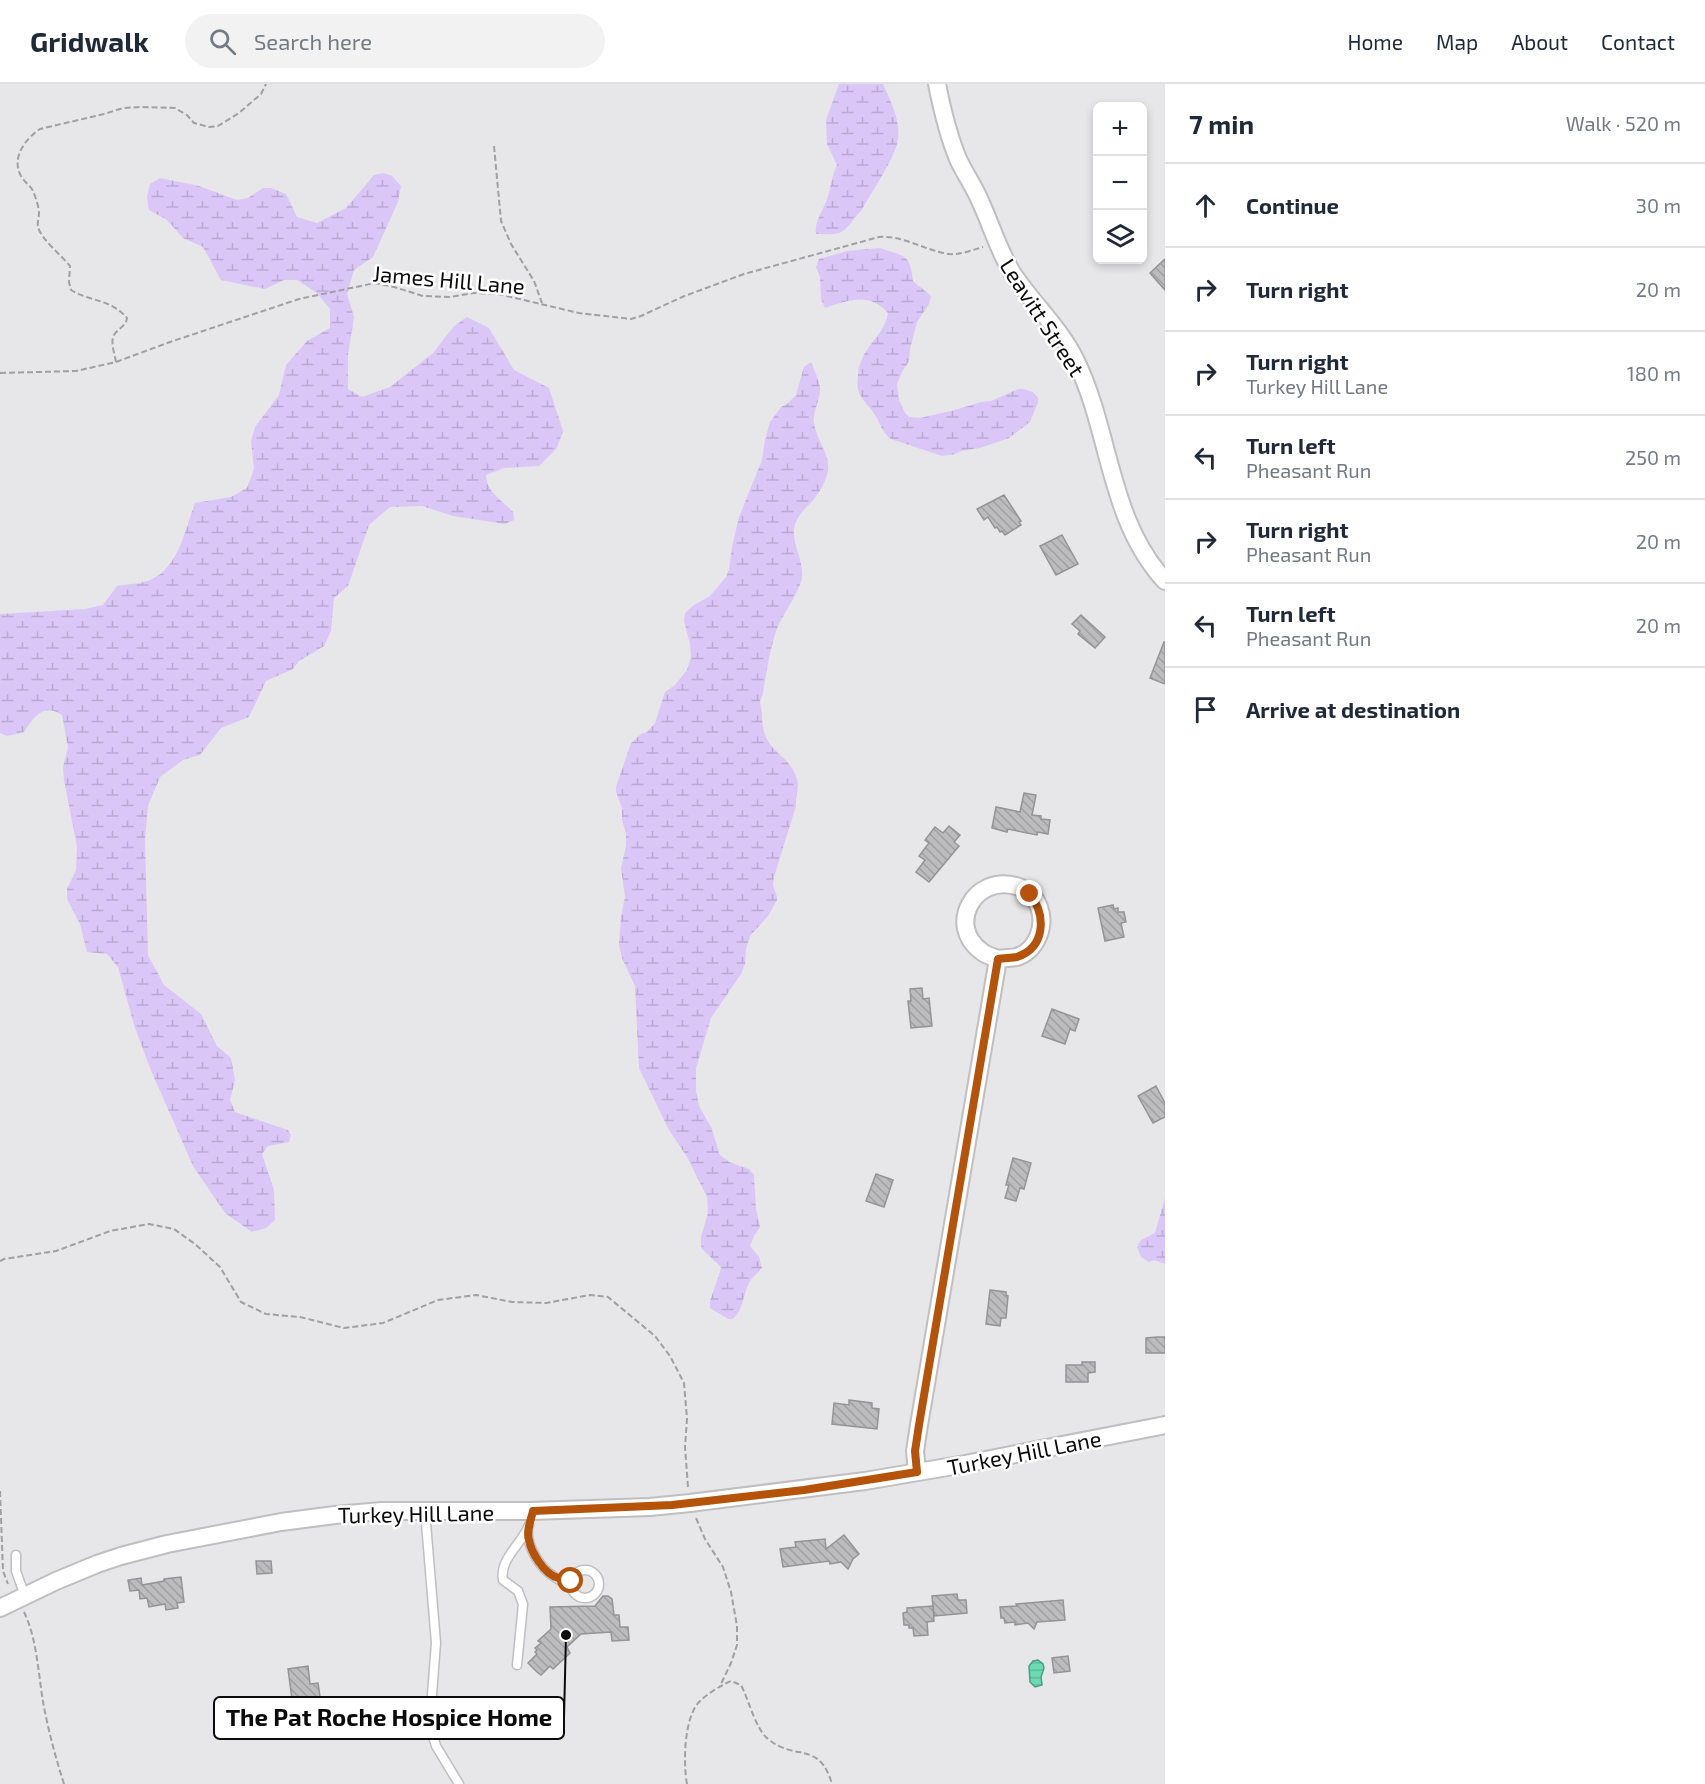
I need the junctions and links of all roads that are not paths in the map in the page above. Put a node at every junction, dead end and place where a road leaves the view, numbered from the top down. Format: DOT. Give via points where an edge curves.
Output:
graph roads {
  1 [pos="937,84"];
  2 [pos="1165,581"];
  3 [pos="998,959"];
  4 [pos="1165,1425"];
  5 [pos="917,1472"];
  6 [pos="425,1511"];
  7 [pos="531,1518"];
  8 [pos="16,1555"];
  9 [pos="576,1573"];
  10 [pos="558,1578"];
  11 [pos="572,1590"];
  12 [pos="22,1597"];
  13 [pos="0,1608"];
  14 [pos="517,1665"];
  15 [pos="459,1784"];
  1 -- 2 [label="street, Leavitt Street" via="958,158 1014,274 1076,360 1094,407 1123,510 1141,550"];
  3 -- 3 [label="street" via="981,952 970,938 966,914 980,891 1006,883 1030,894 1037,903 1042,924 1030,949 1017,957"];
  3 -- 5 [label="street" via="919,1425"];
  4 -- 5 [label="street, Turkey Hill Lane"];
  5 -- 7 [label="street, Turkey Hill Lane" via="804,1490"];
  6 -- 7 [label="street, Turkey Hill Lane"];
  6 -- 12 [label="street, Turkey Hill Lane" via="325,1516 167,1544 97,1564"];
  6 -- 15 [label="lane" via="436,1643 431,1729 436,1746"];
  7 -- 10 [label="lane" via="528,1539 533,1551 548,1572"];
  7 -- 14 [label="lane" via="502,1572 503,1580 518,1591 522,1604"];
  8 -- 12 [label="lane"];
  9 -- 10 [label="lane"];
  9 -- 11 [label="lane" via="571,1581"];
  9 -- 11 [label="lane" via="585,1569 594,1572 599,1580 598,1589 588,1597"];
  10 -- 11 [label="lane"];
  12 -- 13 [label="street, Turkey Hill Lane"];
}
